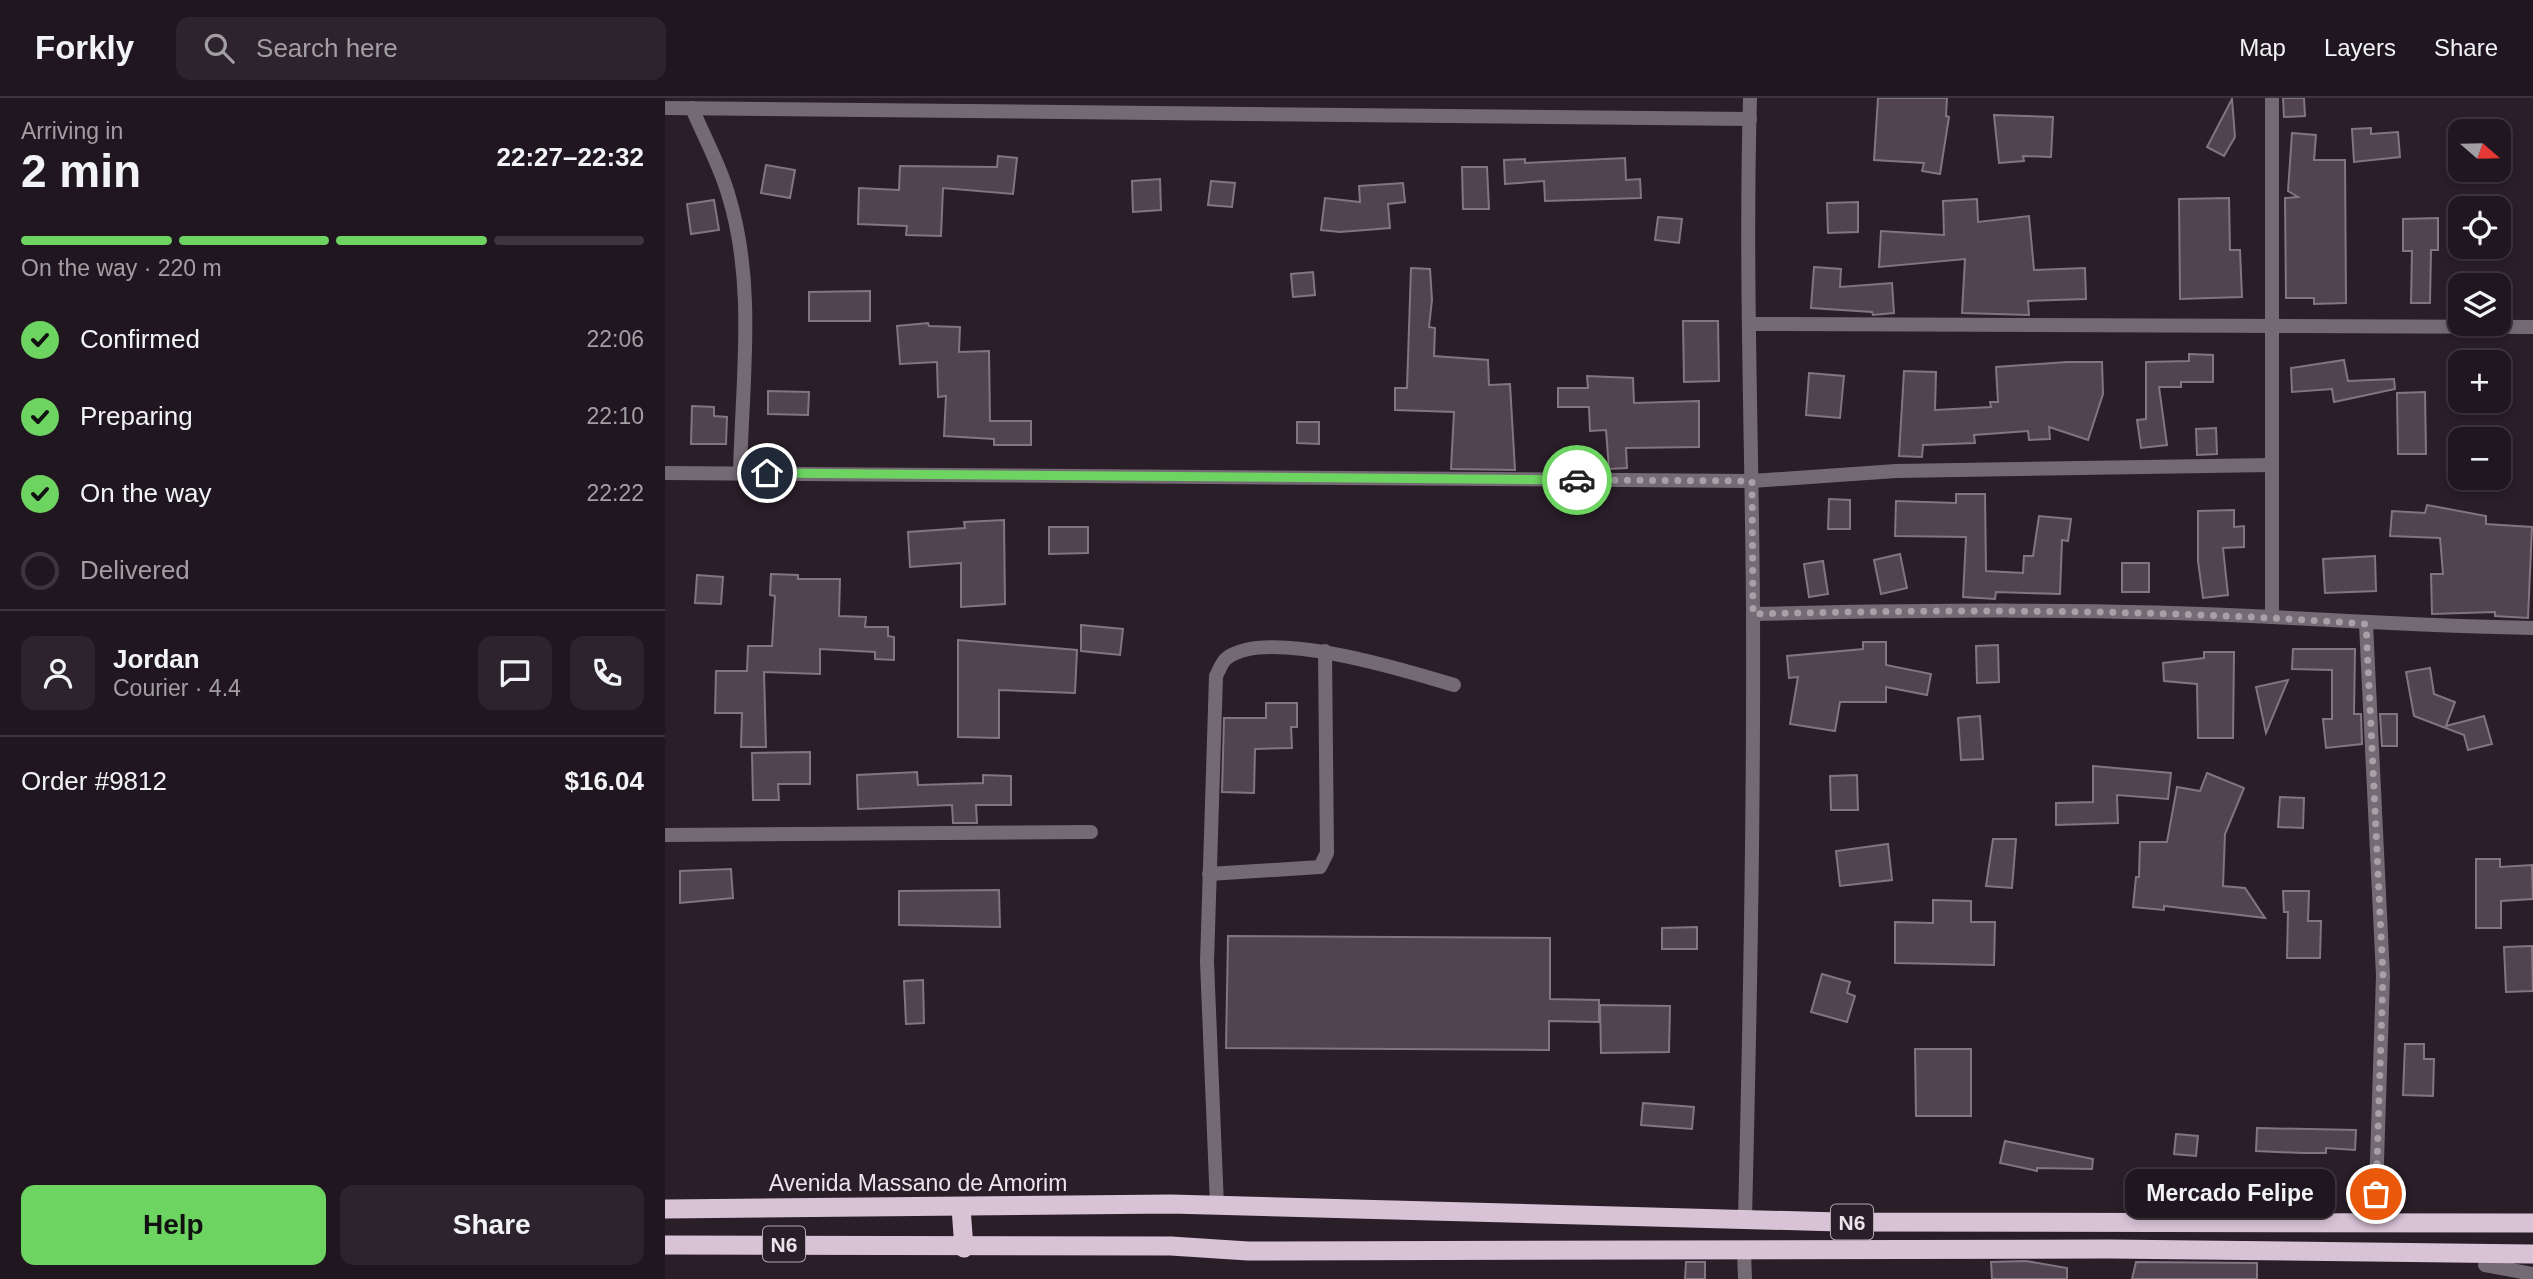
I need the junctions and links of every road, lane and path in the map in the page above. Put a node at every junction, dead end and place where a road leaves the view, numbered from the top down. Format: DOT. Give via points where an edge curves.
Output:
graph roads {
  1 [pos="1751,98"];
  2 [pos="2272,98"];
  3 [pos="665,108"];
  4 [pos="692,108"];
  5 [pos="1750,119"];
  6 [pos="1749,324"];
  7 [pos="2272,324"];
  8 [pos="2533,327"];
  9 [pos="2272,465"];
  10 [pos="665,472"];
  11 [pos="740,473"];
  12 [pos="1752,481"];
  13 [pos="1753,614"];
  14 [pos="2272,617"];
  15 [pos="2366,624"];
  16 [pos="2533,628"];
  17 [pos="1325,651"];
  18 [pos="1454,685"];
  19 [pos="1091,832"];
  20 [pos="665,835"];
  21 [pos="1209,874"];
  22 [pos="1217,1206"];
  23 [pos="961,1208"];
  24 [pos="665,1209"];
  25 [pos="1745,1219"];
  26 [pos="2375,1222"];
  27 [pos="2533,1223"];
  28 [pos="665,1245"];
  29 [pos="964,1248"];
  30 [pos="1744,1251"];
  31 [pos="2533,1254"];
  32 [pos="2484,1266"];
  33 [pos="2533,1274"];
  34 [pos="1745,1279"];
  1 -- 5 [label="street"];
  2 -- 7 [label="street"];
  3 -- 4 [label="street"];
  4 -- 5 [label="street"];
  4 -- 11 [label="street" via="729,195 738,233 747,314"];
  5 -- 6 [label="street"];
  6 -- 7 [label="street"];
  6 -- 12 [label="street"];
  7 -- 8 [label="street"];
  7 -- 9 [label="street"];
  9 -- 12 [label="street" via="1896,471"];
  9 -- 14 [label="street"];
  10 -- 11 [label="street"];
  11 -- 12 [label="street"];
  12 -- 13 [label="street"];
  13 -- 14 [label="street" via="1874,611"];
  13 -- 25 [label="street"];
  14 -- 15 [label="street"];
  15 -- 16 [label="street"];
  15 -- 26 [label="street" via="2383,976"];
  17 -- 18 [label="street"];
  17 -- 21 [label="street" via="1247,649 1226,658 1216,676"];
  17 -- 21 [label="street" via="1327,853 1320,867"];
  19 -- 20 [label="street"];
  21 -- 22 [label="street" via="1207,962"];
  22 -- 23 [label="highway, Avenida Massano de Amorim / N6"];
  22 -- 25 [label="highway, N6"];
  23 -- 24 [label="highway, Avenida Massano de Amorim / N6"];
  23 -- 29 [label="highway"];
  25 -- 26 [label="highway, N6"];
  26 -- 27 [label="highway, N6"];
  28 -- 29 [label="highway, N6" via="826,1243"];
  29 -- 30 [label="highway, N6"];
  30 -- 32 [label="highway, N6" via="2109,1249"];
  30 -- 34 [label="street"];
  31 -- 32 [label="highway, N6"];
  32 -- 33 [label="street"];
}
